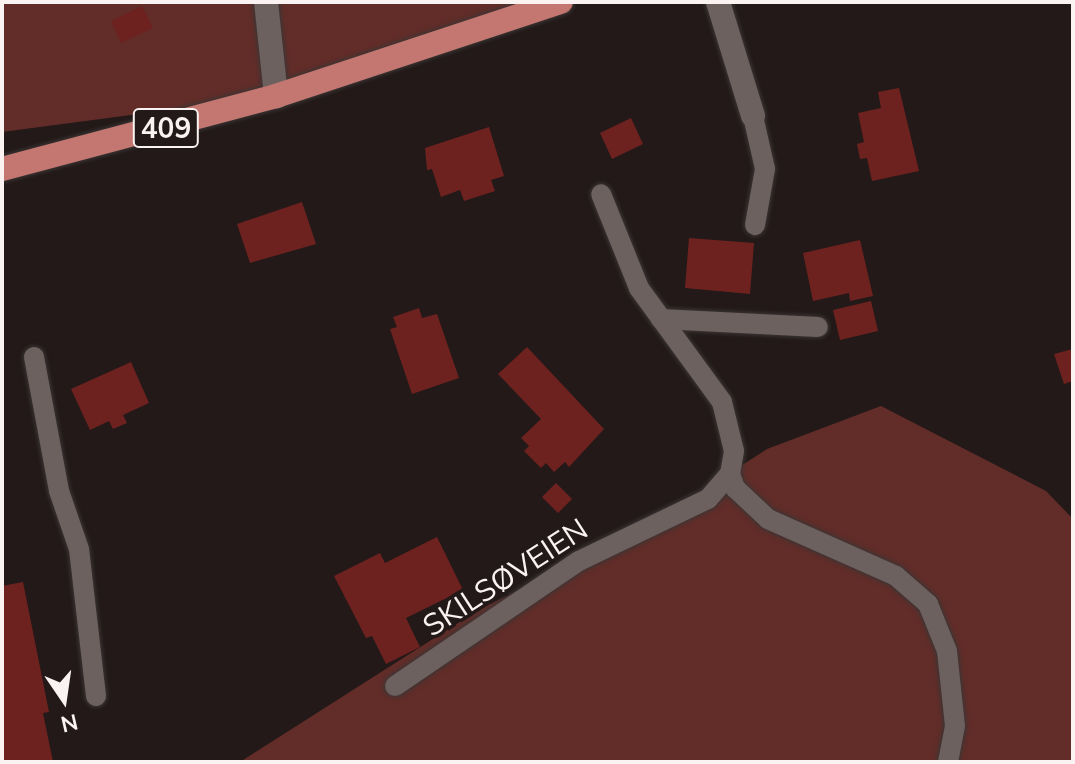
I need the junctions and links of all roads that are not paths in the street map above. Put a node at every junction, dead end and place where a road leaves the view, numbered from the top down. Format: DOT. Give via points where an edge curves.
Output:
graph roads {
  1 [pos="266,2"];
  2 [pos="561,2"];
  3 [pos="718,2"];
  4 [pos="276,96"];
  5 [pos="753,116"];
  6 [pos="2,169"];
  7 [pos="601,194"];
  8 [pos="755,225"];
  9 [pos="661,319"];
  10 [pos="818,327"];
  11 [pos="34,357"];
  12 [pos="730,474"];
  13 [pos="395,686"];
  14 [pos="96,696"];
  15 [pos="948,762"];
  1 -- 4 [label="street"];
  2 -- 4 [label="main road, 409"];
  3 -- 5 [label="street"];
  4 -- 6 [label="main road, 409"];
  5 -- 8 [label="lane" via="765,169"];
  7 -- 9 [label="lane" via="639,288"];
  9 -- 10 [label="lane"];
  9 -- 12 [label="lane" via="722,402 734,451"];
  11 -- 14 [label="lane" via="59,491 79,549"];
  12 -- 13 [label="lane, SKILSØVEIEN" via="708,499 579,561"];
  12 -- 15 [label="lane" via="735,488 768,519 896,576 928,604 947,651 955,726"];
}
